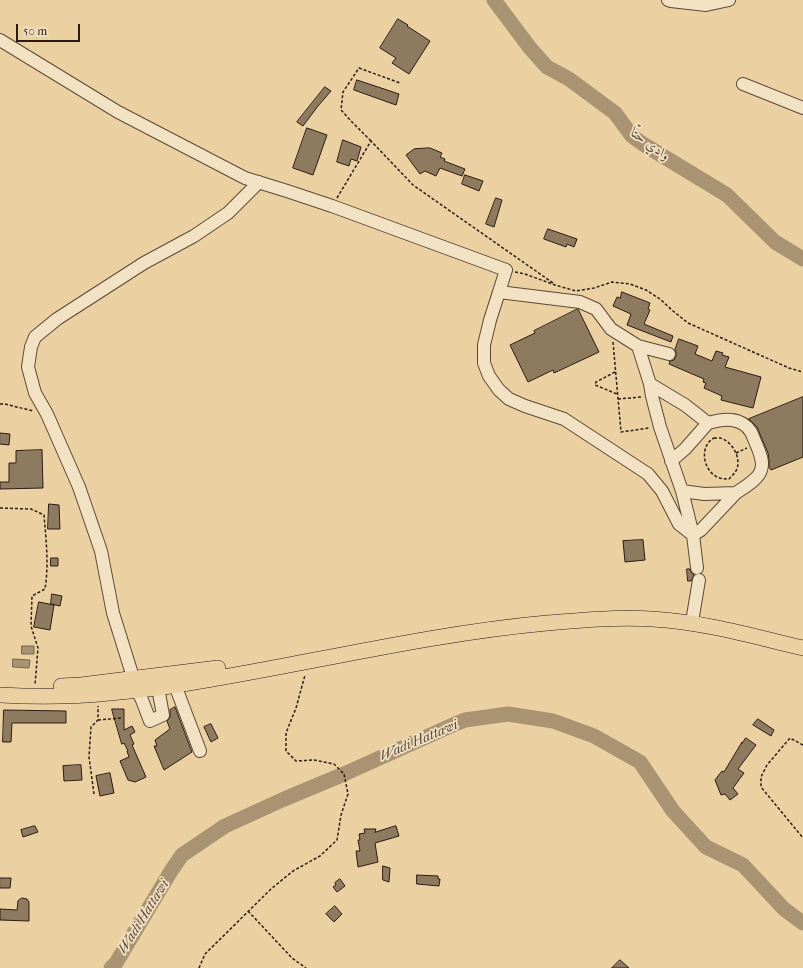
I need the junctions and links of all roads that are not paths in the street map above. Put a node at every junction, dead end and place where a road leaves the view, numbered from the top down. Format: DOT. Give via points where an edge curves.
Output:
graph roads {
  1 [pos="668,0"];
  2 [pos="729,0"];
  3 [pos="0,40"];
  4 [pos="743,84"];
  5 [pos="803,108"];
  6 [pos="259,182"];
  7 [pos="500,292"];
  8 [pos="638,346"];
  9 [pos="669,354"];
  10 [pos="651,390"];
  11 [pos="708,423"];
  12 [pos="671,461"];
  13 [pos="682,491"];
  14 [pos="736,493"];
  15 [pos="693,535"];
  16 [pos="697,568"];
  17 [pos="699,580"];
  18 [pos="693,616"];
  19 [pos="803,640"];
  20 [pos="803,648"];
  21 [pos="135,684"];
  22 [pos="175,685"];
  23 [pos="0,687"];
  24 [pos="158,688"];
  25 [pos="0,695"];
  26 [pos="200,751"];
  1 -- 2 [label="street" via="706,5"];
  3 -- 6 [label="street" via="118,112 245,178"];
  4 -- 5 [label="street"];
  6 -- 7 [label="street" via="506,270"];
  6 -- 21 [label="street" via="228,213 57,319 35,336 31,347 28,366 35,393 79,487 101,551 113,613"];
  7 -- 8 [label="street" via="580,302 596,309 611,328"];
  7 -- 15 [label="street" via="484,345 484,363 489,376 500,390 509,399 564,418 648,474 662,491 679,524"];
  8 -- 9 [label="street"];
  8 -- 10 [label="street"];
  10 -- 11 [label="street" via="685,405"];
  10 -- 12 [label="street"];
  11 -- 12 [label="street"];
  11 -- 14 [label="street" via="734,420 744,424 751,432 762,458 761,471 754,480"];
  12 -- 13 [label="street"];
  13 -- 14 [label="street" via="704,494"];
  13 -- 15 [label="street"];
  14 -- 15 [label="street" via="701,530"];
  15 -- 16 [label="street"];
  17 -- 18 [label="street"];
  18 -- 19 [label="main road"];
  18 -- 21 [label="main road" via="632,611 580,612 517,618 457,626"];
  20 -- 22 [label="main road" via="723,628 678,621 579,620 460,634"];
  21 -- 23 [label="main road"];
  21 -- 24 [label="main road"];
  21 -- 24 [label="street" via="150,721 163,715"];
  21 -- 25 [label="main road" via="97,694"];
  22 -- 24 [label="main road"];
  22 -- 26 [label="street"];
}
